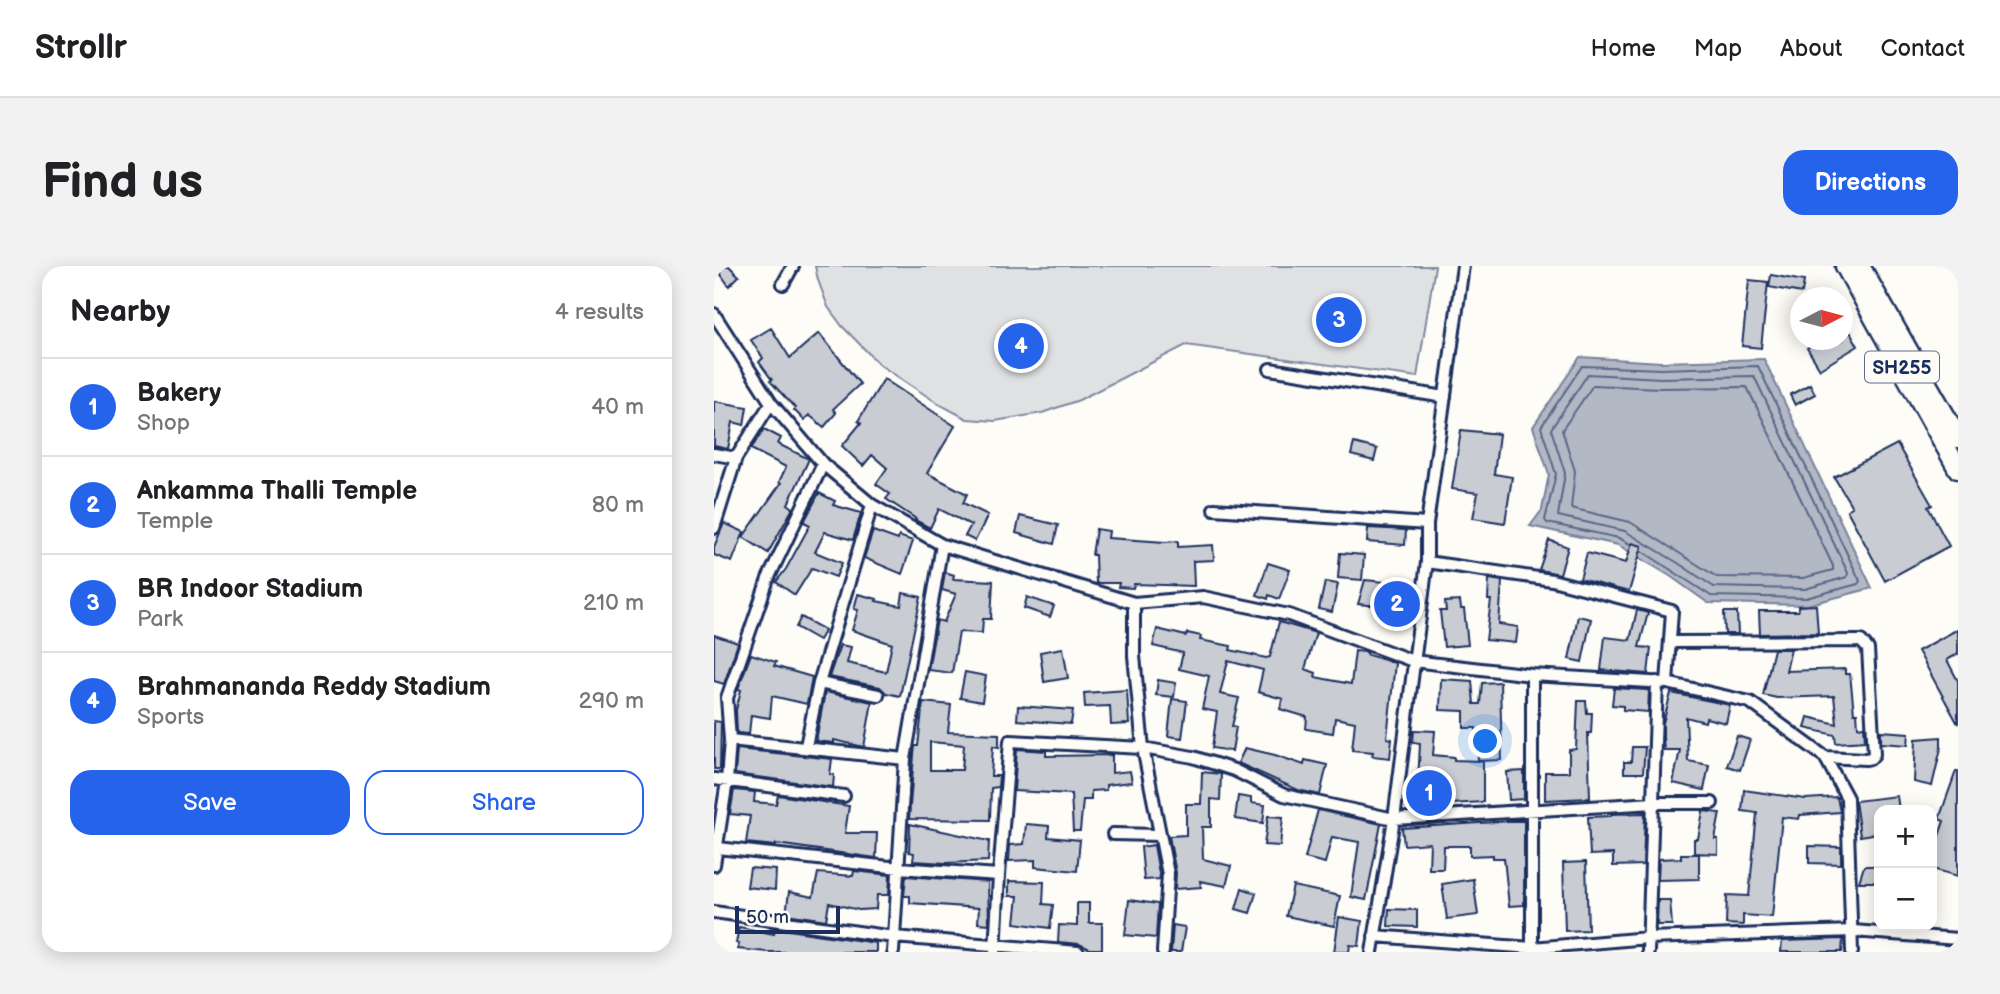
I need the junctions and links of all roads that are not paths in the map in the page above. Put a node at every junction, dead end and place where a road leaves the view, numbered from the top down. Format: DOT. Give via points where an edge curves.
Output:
graph roads {
  1 [pos="793,266"];
  2 [pos="1463,266"];
  3 [pos="1845,266"];
  4 [pos="1860,266"];
  5 [pos="783,284"];
  6 [pos="714,314"];
  7 [pos="1270,369"];
  8 [pos="1445,397"];
  9 [pos="771,403"];
  10 [pos="1958,438"];
  11 [pos="714,454"];
  12 [pos="736,458"];
  13 [pos="823,464"];
  14 [pos="1958,469"];
  15 [pos="872,505"];
  16 [pos="1213,509"];
  17 [pos="1427,524"];
  18 [pos="714,527"];
  19 [pos="942,545"];
  20 [pos="1427,562"];
  21 [pos="1134,603"];
  22 [pos="1671,642"];
  23 [pos="1413,661"];
  24 [pos="1532,676"];
  25 [pos="1662,682"];
  26 [pos="819,684"];
  27 [pos="714,695"];
  28 [pos="878,695"];
  29 [pos="727,698"];
  30 [pos="730,740"];
  31 [pos="806,746"];
  32 [pos="1143,748"];
  33 [pos="1825,757"];
  34 [pos="905,759"];
  35 [pos="714,779"];
  36 [pos="727,781"];
  37 [pos="844,796"];
  38 [pos="1654,803"];
  39 [pos="1712,803"];
  40 [pos="1533,812"];
  41 [pos="1394,819"];
  42 [pos="1113,834"];
  43 [pos="1159,835"];
  44 [pos="718,848"];
  45 [pos="714,865"];
  46 [pos="900,868"];
  47 [pos="999,875"];
  48 [pos="714,912"];
  49 [pos="1853,931"];
  50 [pos="1374,936"];
  51 [pos="894,937"];
  52 [pos="1648,937"];
  53 [pos="1958,939"];
  54 [pos="996,949"];
  55 [pos="1532,950"];
  56 [pos="893,952"];
  57 [pos="1078,952"];
  58 [pos="1163,952"];
  59 [pos="1372,952"];
  60 [pos="1648,952"];
  61 [pos="1852,952"];
  1 -- 5 [label="street"];
  2 -- 8 [label="street"];
  3 -- 14 [label="main road, SH255"];
  4 -- 10 [label="main road, SH255"];
  6 -- 9 [label="street"];
  7 -- 8 [label="street"];
  8 -- 17 [label="street"];
  9 -- 12 [label="street"];
  9 -- 13 [label="street"];
  11 -- 12 [label="street"];
  12 -- 18 [label="street"];
  13 -- 15 [label="street"];
  13 -- 29 [label="street" via="768,579"];
  15 -- 19 [label="street"];
  15 -- 26 [label="street"];
  16 -- 17 [label="street"];
  17 -- 20 [label="street"];
  19 -- 21 [label="street"];
  19 -- 34 [label="street"];
  20 -- 22 [label="street" via="1552,580 1672,611"];
  20 -- 23 [label="street"];
  21 -- 23 [label="street" via="1216,599 1289,615"];
  21 -- 32 [label="street"];
  22 -- 25 [label="street"];
  22 -- 33 [label="street" via="1861,641 1868,649 1874,754 1866,759"];
  23 -- 24 [label="street"];
  23 -- 41 [label="street"];
  24 -- 25 [label="street"];
  24 -- 40 [label="street"];
  25 -- 33 [label="street" via="1750,702"];
  25 -- 38 [label="street"];
  26 -- 28 [label="street"];
  26 -- 31 [label="street"];
  27 -- 29 [label="street"];
  29 -- 30 [label="street"];
  30 -- 31 [label="street"];
  30 -- 36 [label="street"];
  31 -- 34 [label="street"];
  32 -- 41 [label="street" via="1234,769 1284,795"];
  32 -- 43 [label="street"];
  32 -- 47 [label="street" via="1010,741"];
  33 -- 49 [label="street" via="1847,798"];
  34 -- 46 [label="street"];
  35 -- 36 [label="street"];
  36 -- 37 [label="street"];
  36 -- 44 [label="street"];
  38 -- 39 [label="street"];
  38 -- 40 [label="street"];
  38 -- 52 [label="street"];
  40 -- 41 [label="street"];
  40 -- 55 [label="street"];
  41 -- 50 [label="street"];
  42 -- 43 [label="street"];
  43 -- 58 [label="street" via="1168,874"];
  44 -- 45 [label="street"];
  44 -- 46 [label="street"];
  46 -- 47 [label="street"];
  46 -- 51 [label="street"];
  47 -- 54 [label="street"];
  48 -- 51 [label="street"];
  49 -- 52 [label="street"];
  49 -- 53 [label="street"];
  49 -- 61 [label="street"];
  50 -- 55 [label="street"];
  50 -- 59 [label="street"];
  51 -- 54 [label="street"];
  51 -- 56 [label="street"];
  52 -- 55 [label="street"];
  52 -- 60 [label="street"];
  54 -- 57 [label="street"];
}
